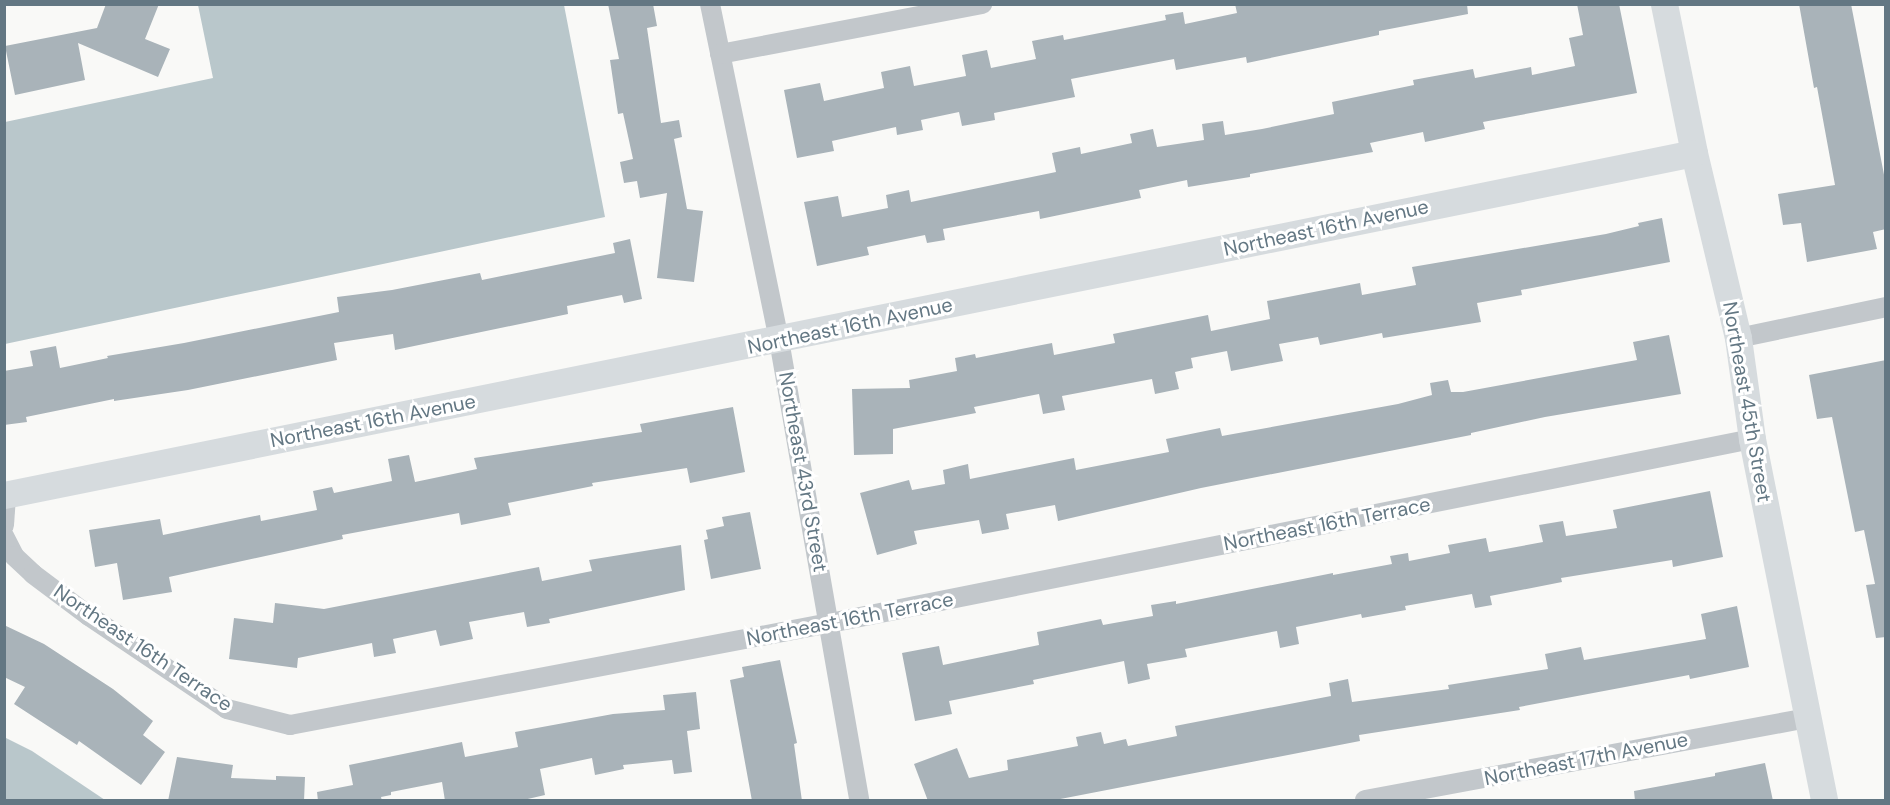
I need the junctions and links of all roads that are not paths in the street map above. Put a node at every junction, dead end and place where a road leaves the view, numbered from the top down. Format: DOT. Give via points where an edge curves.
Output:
graph roads {
  1 [pos="710,4"];
  2 [pos="982,4"];
  3 [pos="1664,4"];
  4 [pos="720,54"];
  5 [pos="1694,153"];
  6 [pos="1886,307"];
  7 [pos="1738,338"];
  8 [pos="779,340"];
  9 [pos="1752,440"];
  10 [pos="5,495"];
  11 [pos="4,525"];
  12 [pos="4,536"];
  13 [pos="830,623"];
  14 [pos="1807,718"];
  15 [pos="859,801"];
  16 [pos="1365,801"];
  17 [pos="1824,801"];
  1 -- 4 [label="street, Northeast 43rd Street"];
  2 -- 4 [label="street"];
  3 -- 5 [label="street, Northeast 45th Street"];
  4 -- 8 [label="street, Northeast 43rd Street"];
  5 -- 7 [label="street, Northeast 45th Street"];
  5 -- 8 [label="street, Northeast 16th Avenue"];
  6 -- 7 [label="street"];
  7 -- 9 [label="street, Northeast 45th Street"];
  8 -- 10 [label="street, Northeast 16th Avenue"];
  8 -- 13 [label="street, Northeast 43rd Street"];
  9 -- 13 [label="street, Northeast 16th Terrace"];
  9 -- 14 [label="street, Northeast 45th Street"];
  10 -- 11 [label="street"];
  12 -- 13 [label="street, Northeast 16th Terrace" via="14,556 33,574 227,709 290,726"];
  13 -- 15 [label="street, Northeast 43rd Street"];
  14 -- 16 [label="street, Northeast 17th Avenue"];
  14 -- 17 [label="street, Northeast 45th Street"];
}
